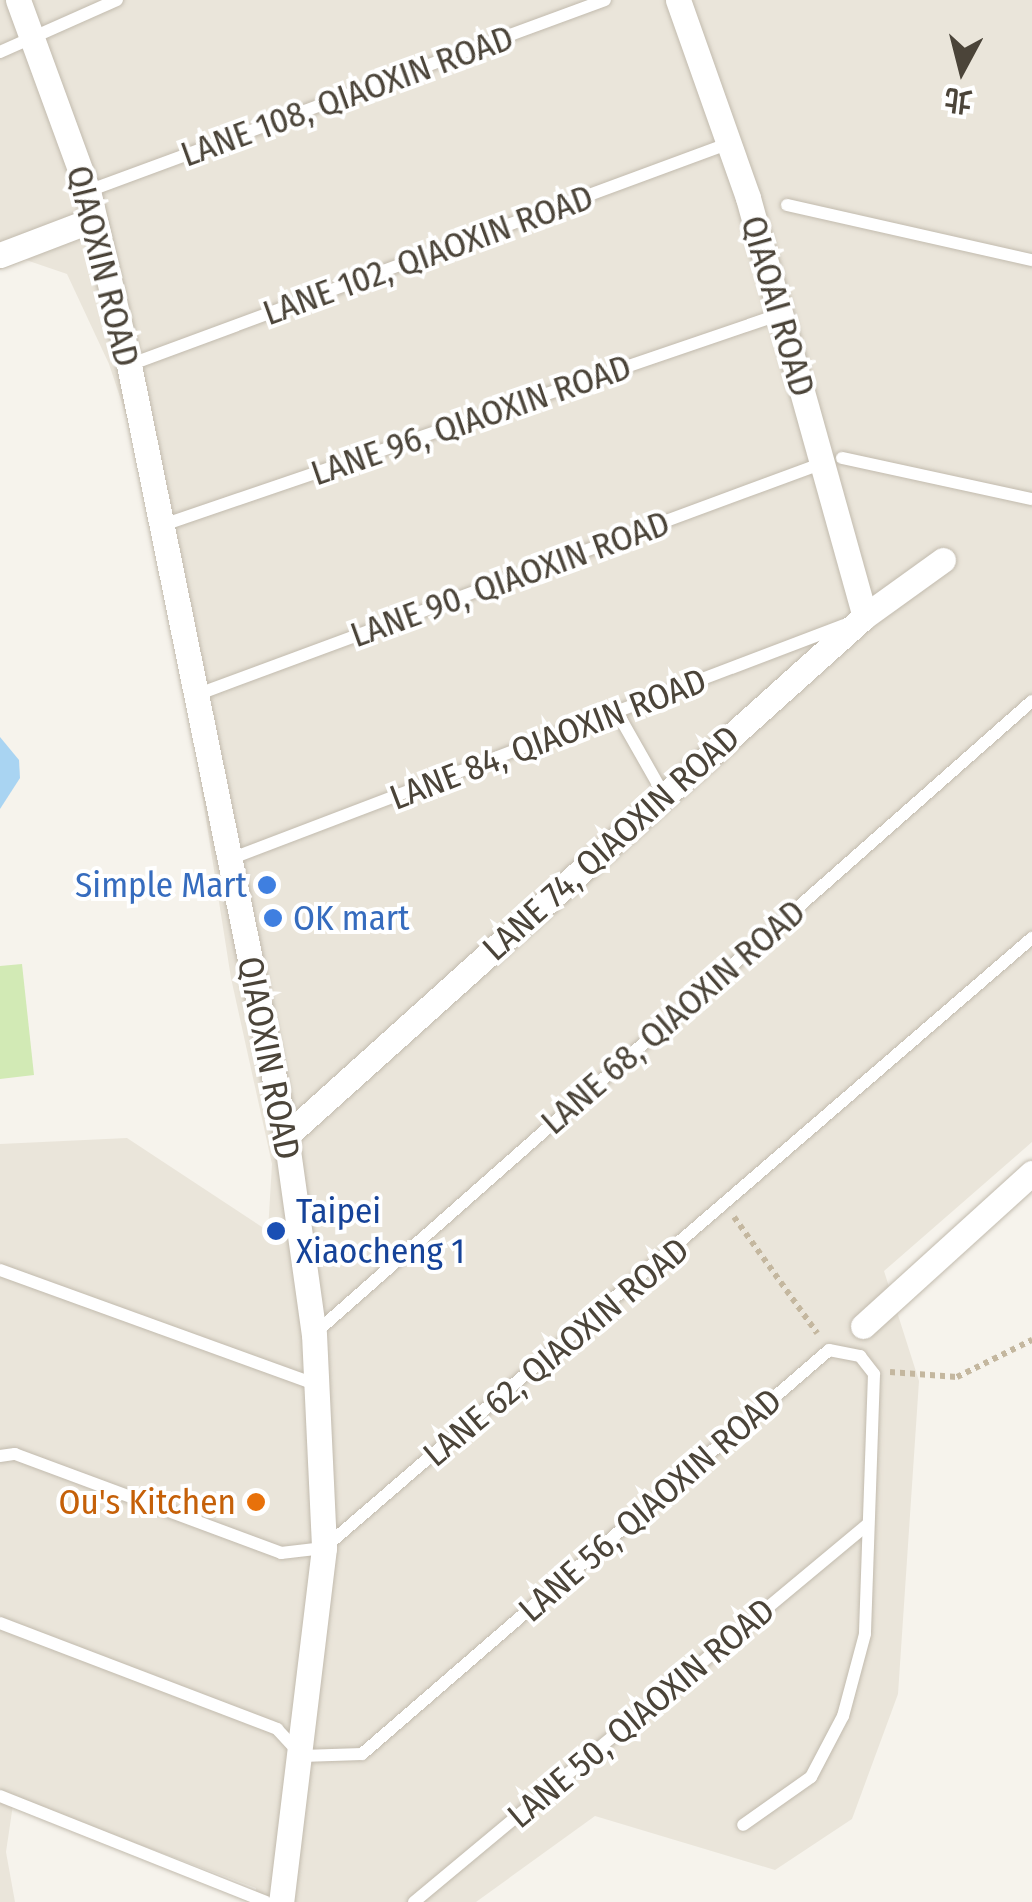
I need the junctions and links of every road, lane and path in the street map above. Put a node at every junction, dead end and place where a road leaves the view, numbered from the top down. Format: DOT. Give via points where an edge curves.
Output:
graph roads {
  1 [pos="18,0"];
  2 [pos="116,0"];
  3 [pos="605,0"];
  4 [pos="678,0"];
  5 [pos="30,32"];
  6 [pos="0,52"];
  7 [pos="727,144"];
  8 [pos="88,191"];
  9 [pos="787,205"];
  10 [pos="88,222"];
  11 [pos="0,255"];
  12 [pos="1032,260"];
  13 [pos="781,314"];
  14 [pos="129,365"];
  15 [pos="832,461"];
  16 [pos="1032,499"];
  17 [pos="160,526"];
  18 [pos="943,560"];
  19 [pos="866,616"];
  20 [pos="196,695"];
  21 [pos="1032,701"];
  22 [pos="618,714"];
  23 [pos="664,795"];
  24 [pos="230,860"];
  25 [pos="1032,938"];
  26 [pos="286,1136"];
  27 [pos="1032,1173"];
  28 [pos="726,1207"];
  29 [pos="5,1270"];
  30 [pos="863,1326"];
  31 [pos="314,1334"];
  32 [pos="1032,1340"];
  33 [pos="829,1350"];
  34 [pos="874,1374"];
  35 [pos="312,1383"];
  36 [pos="0,1456"];
  37 [pos="868,1524"];
  38 [pos="324,1548"];
  39 [pos="0,1623"];
  40 [pos="302,1756"];
  41 [pos="0,1796"];
  42 [pos="742,1825"];
  43 [pos="266,1902"];
  44 [pos="281,1902"];
  45 [pos="414,1902"];
  1 -- 5 [label="street, QIAOXIN ROAD"];
  2 -- 5 [label="lane"];
  3 -- 8 [label="lane, LANE 108, QIAOXIN ROAD"];
  4 -- 7 [label="street, QIAOAI ROAD"];
  5 -- 6 [label="lane"];
  5 -- 8 [label="street, QIAOXIN ROAD"];
  7 -- 13 [label="street, QIAOAI ROAD"];
  7 -- 14 [label="lane, LANE 102, QIAOXIN ROAD"];
  8 -- 10 [label="street, QIAOXIN ROAD"];
  9 -- 12 [label="lane"];
  10 -- 11 [label="street"];
  10 -- 14 [label="street, QIAOXIN ROAD"];
  13 -- 15 [label="street, QIAOAI ROAD"];
  13 -- 17 [label="lane, LANE 96, QIAOXIN ROAD"];
  14 -- 17 [label="street, QIAOXIN ROAD"];
  15 -- 16 [label="lane"];
  15 -- 19 [label="street, QIAOAI ROAD"];
  15 -- 20 [label="lane, LANE 90, QIAOXIN ROAD"];
  17 -- 20 [label="street, QIAOXIN ROAD"];
  18 -- 19 [label="street, LANE 74, QIAOXIN ROAD"];
  19 -- 22 [label="lane, LANE 84, QIAOXIN ROAD"];
  19 -- 23 [label="street, LANE 74, QIAOXIN ROAD"];
  20 -- 24 [label="street, QIAOXIN ROAD"];
  21 -- 31 [label="lane, LANE 68, QIAOXIN ROAD"];
  22 -- 23 [label="lane"];
  22 -- 24 [label="lane, LANE 84, QIAOXIN ROAD"];
  23 -- 26 [label="street, LANE 74, QIAOXIN ROAD"];
  24 -- 26 [label="street, QIAOXIN ROAD"];
  25 -- 28 [label="lane, LANE 62, QIAOXIN ROAD"];
  26 -- 31 [label="street, QIAOXIN ROAD"];
  27 -- 30 [label="street"];
  28 -- 33 [label="path"];
  28 -- 38 [label="lane, LANE 62, QIAOXIN ROAD"];
  29 -- 35 [label="lane"];
  31 -- 35 [label="street, QIAOXIN ROAD"];
  32 -- 34 [label="path" via="957,1377 932,1369"];
  33 -- 34 [label="lane" via="860,1356"];
  33 -- 40 [label="lane, LANE 56, QIAOXIN ROAD" via="362,1754"];
  34 -- 37 [label="lane"];
  35 -- 38 [label="street, QIAOXIN ROAD"];
  36 -- 38 [label="lane" via="15,1454 281,1554"];
  37 -- 42 [label="lane" via="865,1634 843,1716 811,1778"];
  37 -- 45 [label="lane, LANE 50, QIAOXIN ROAD"];
  38 -- 40 [label="street, QIAOXIN ROAD"];
  39 -- 40 [label="lane" via="277,1729"];
  40 -- 44 [label="street, QIAOXIN ROAD"];
  41 -- 43 [label="lane"];
}
